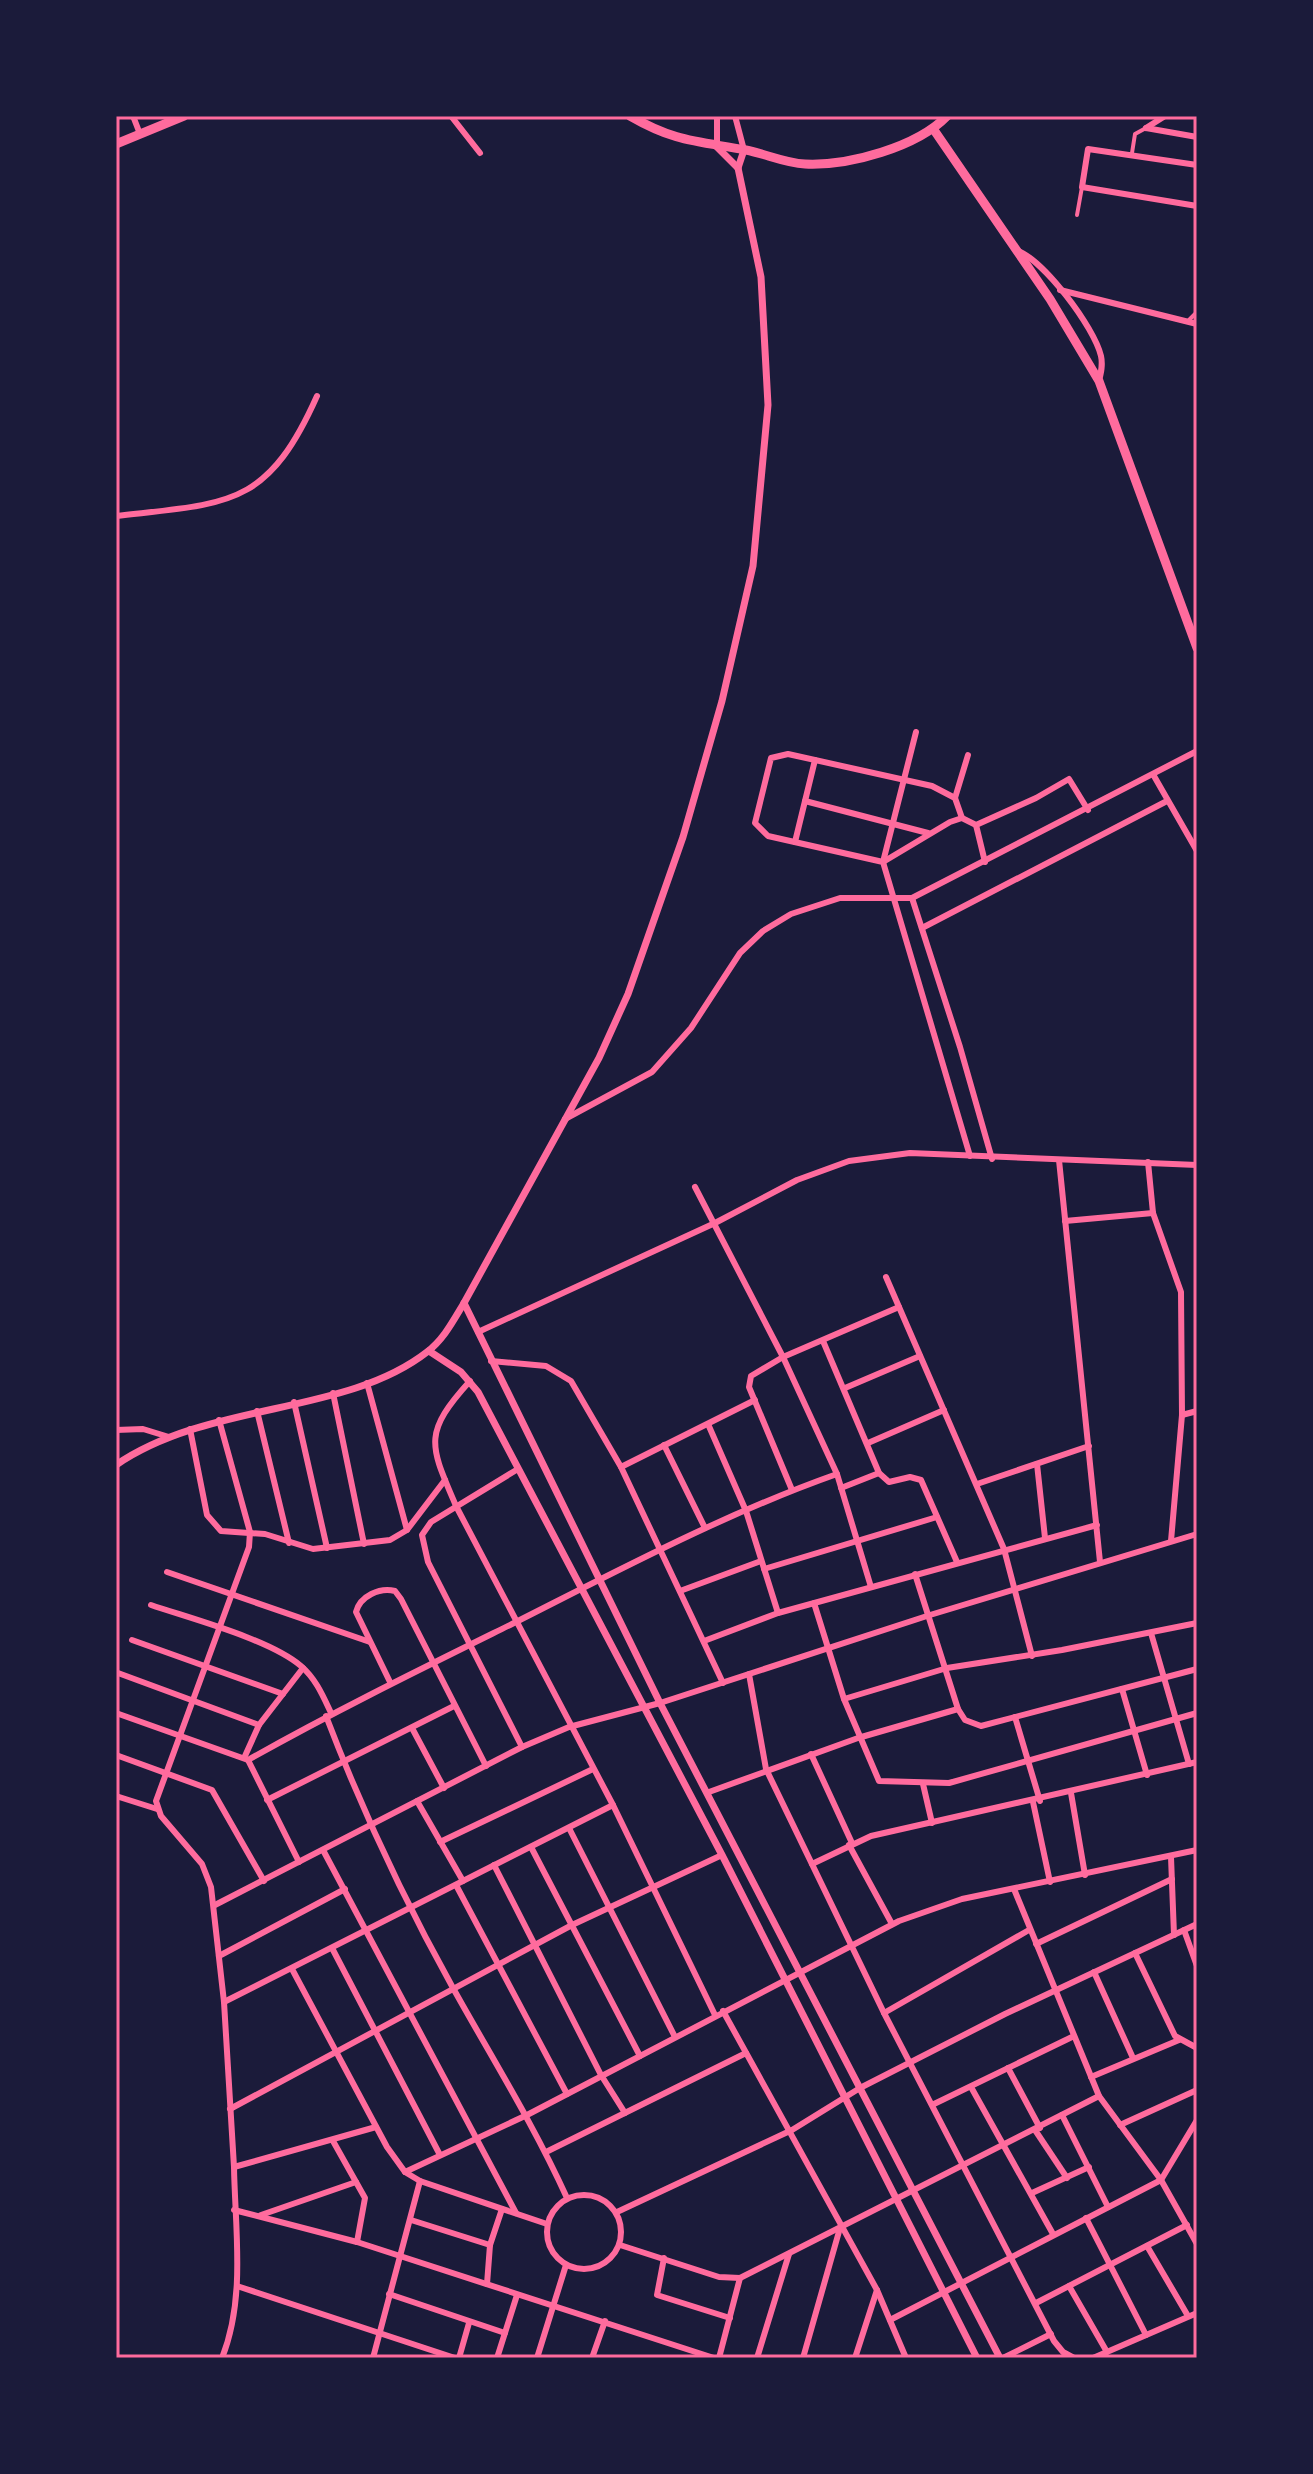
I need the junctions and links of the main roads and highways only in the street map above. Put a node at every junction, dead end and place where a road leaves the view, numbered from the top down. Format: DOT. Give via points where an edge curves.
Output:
graph roads {
  1 [pos="184,116"];
  2 [pos="630,116"];
  3 [pos="947,116"];
  4 [pos="934,130"];
  5 [pos="116,144"];
  6 [pos="1197,648"];
  1 -- 5 [label="main road"];
  2 -- 4 [label="main road" via="660,133 794,163 865,155"];
  3 -- 4 [label="main road"];
  4 -- 6 [label="main road" via="1050,299 1099,381"];
}
